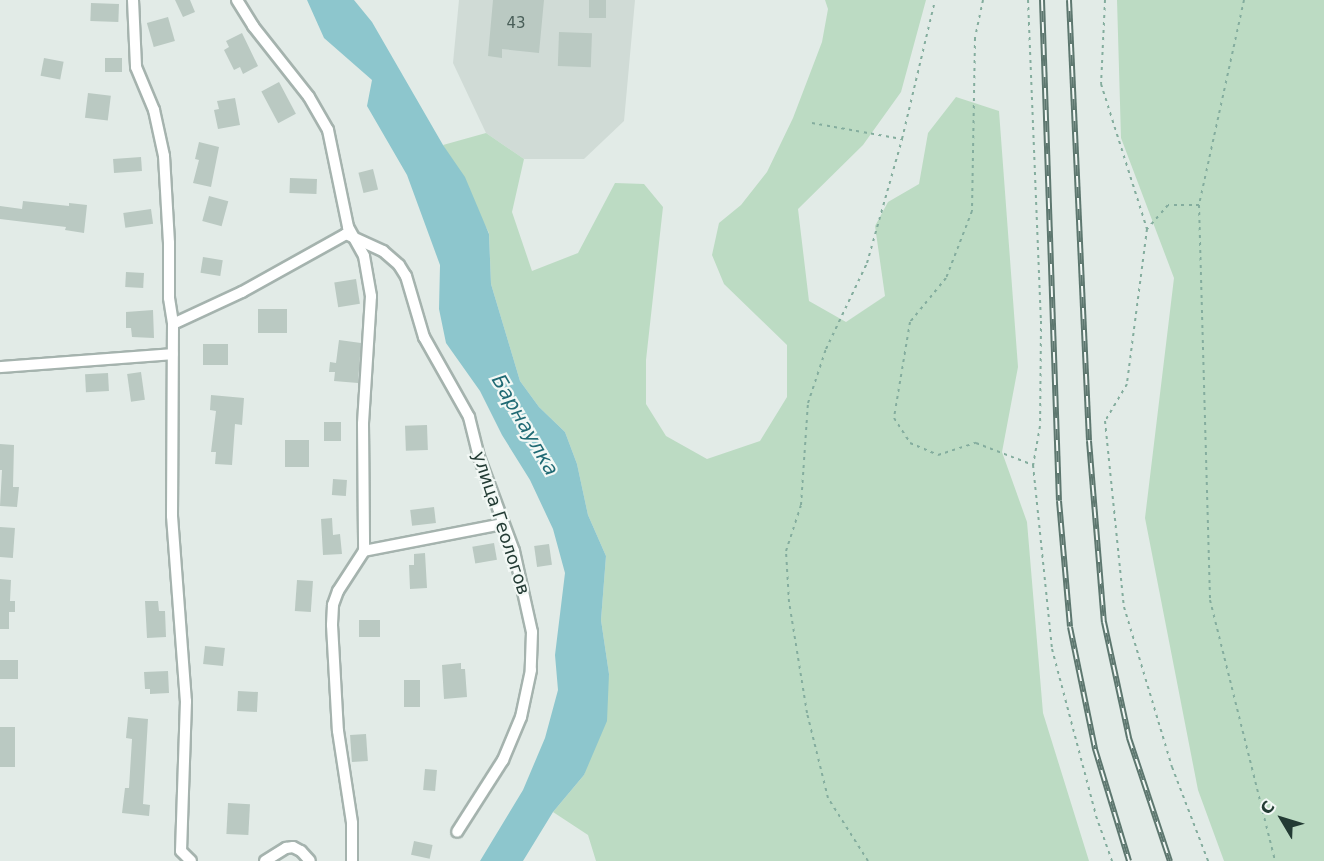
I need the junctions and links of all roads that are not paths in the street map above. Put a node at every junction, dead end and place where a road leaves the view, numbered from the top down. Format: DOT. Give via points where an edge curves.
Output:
graph roads {
  1 [pos="134,0"];
  2 [pos="237,0"];
  3 [pos="355,236"];
  4 [pos="172,324"];
  5 [pos="173,354"];
  6 [pos="0,367"];
  7 [pos="503,524"];
  8 [pos="364,550"];
  9 [pos="458,832"];
  10 [pos="191,861"];
  11 [pos="265,861"];
  12 [pos="310,861"];
  13 [pos="352,861"];
  1 -- 4 [label="street" via="136,67 154,110 164,156"];
  2 -- 3 [label="street" via="309,97 328,130 348,227"];
  3 -- 4 [label="street" via="337,237 242,292"];
  3 -- 7 [label="street, улица Геологов" via="384,251 406,276 424,337 469,417"];
  3 -- 8 [label="street" via="364,256 371,296 363,424"];
  4 -- 5 [label="street"];
  5 -- 6 [label="street"];
  5 -- 10 [label="street" via="172,516 186,701 181,851"];
  7 -- 8 [label="street"];
  7 -- 9 [label="street, улица Геологов" via="521,578 532,632 528,695 503,759"];
  8 -- 13 [label="street" via="338,591 332,625 338,731 352,823"];
  11 -- 12 [label="street" via="293,847"];
}
